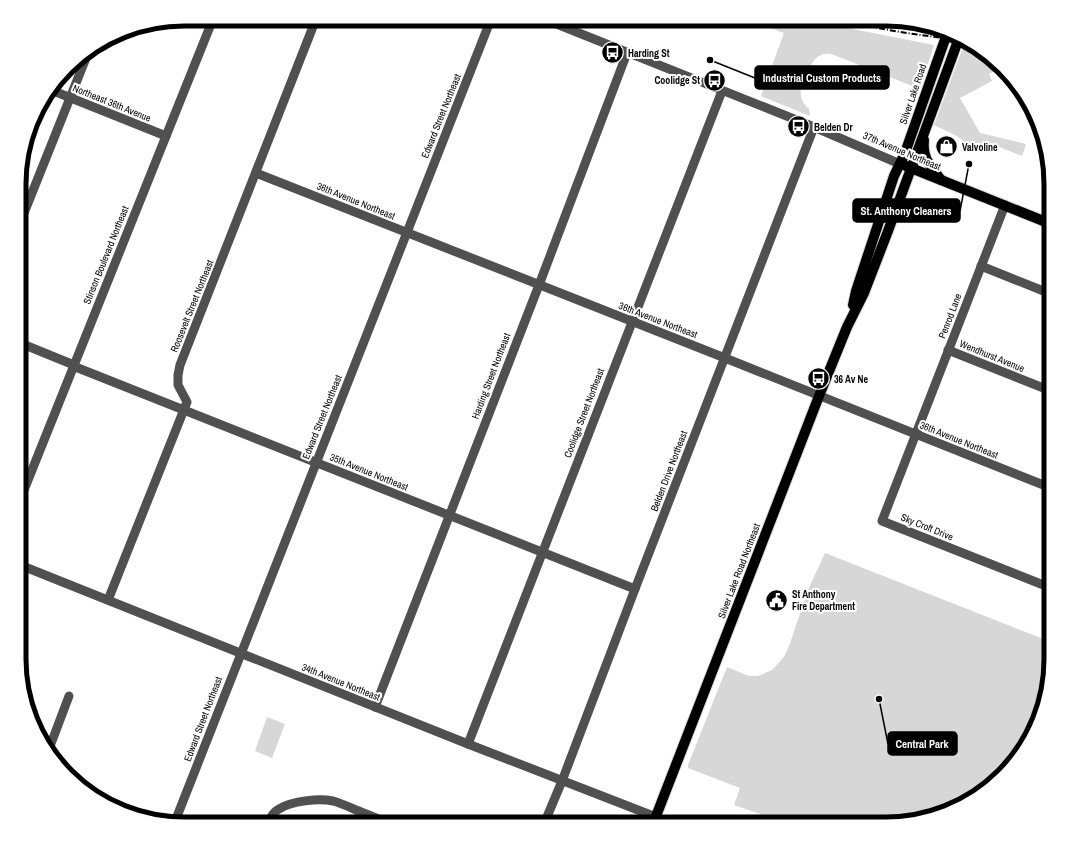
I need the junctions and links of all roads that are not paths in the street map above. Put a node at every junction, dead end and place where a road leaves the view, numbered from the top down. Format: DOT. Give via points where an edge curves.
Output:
graph roads {
  1 [pos="210,26"];
  2 [pos="313,26"];
  3 [pos="488,26"];
  4 [pos="562,26"];
  5 [pos="946,38"];
  6 [pos="957,43"];
  7 [pos="627,52"];
  8 [pos="85,62"];
  9 [pos="722,91"];
  10 [pos="56,92"];
  11 [pos="70,98"];
  12 [pos="814,127"];
  13 [pos="926,128"];
  14 [pos="166,136"];
  15 [pos="900,164"];
  16 [pos="911,168"];
  17 [pos="256,173"];
  18 [pos="942,180"];
  19 [pos="1004,205"];
  20 [pos="26,208"];
  21 [pos="1044,221"];
  22 [pos="407,233"];
  23 [pos="981,266"];
  24 [pos="539,285"];
  25 [pos="1044,291"];
  26 [pos="632,322"];
  27 [pos="847,326"];
  28 [pos="26,345"];
  29 [pos="948,350"];
  30 [pos="724,358"];
  31 [pos="73,365"];
  32 [pos="1044,388"];
  33 [pos="819,396"];
  34 [pos="183,410"];
  35 [pos="915,434"];
  36 [pos="316,463"];
  37 [pos="26,485"];
  38 [pos="1044,485"];
  39 [pos="449,515"];
  40 [pos="542,552"];
  41 [pos="26,567"];
  42 [pos="1044,585"];
  43 [pos="635,589"];
  44 [pos="108,600"];
  45 [pos="241,653"];
  46 [pos="69,696"];
  47 [pos="375,707"];
  48 [pos="51,744"];
  49 [pos="468,744"];
  50 [pos="562,780"];
  51 [pos="177,817"];
  52 [pos="271,817"];
  53 [pos="374,817"];
  54 [pos="547,817"];
  55 [pos="645,817"];
  56 [pos="656,817"];
  1 -- 14 [label="street, Stinson Boulevard Northeast"];
  2 -- 17 [label="street, Roosevelt Street Northeast"];
  3 -- 22 [label="street, Edward Street Northeast"];
  4 -- 7 [label="street, 37th Avenue Northeast"];
  5 -- 15 [label="main road, Silver Lake Road, bridge"];
  6 -- 13 [label="main road, Silver Lake Road Northeast, bridge"];
  7 -- 9 [label="street, 37th Avenue Northeast"];
  7 -- 24 [label="street, Harding Street Northeast"];
  8 -- 11 [label="street"];
  9 -- 12 [label="street, 37th Avenue Northeast"];
  9 -- 26 [label="street, Coolidge Street Northeast"];
  10 -- 11 [label="street, Northeast 36th Avenue"];
  11 -- 14 [label="street, Northeast 36th Avenue"];
  11 -- 20 [label="street"];
  12 -- 15 [label="street, 37th Avenue Northeast"];
  12 -- 30 [label="street, Belden Drive Northeast"];
  13 -- 16 [label="main road, Silver Lake Road Northeast"];
  13 -- 18 [label="main road" via="925,156"];
  14 -- 31 [label="street, Stinson Boulevard Northeast"];
  15 -- 16 [label="main road, 37th Avenue Northeast"];
  15 -- 27 [label="main road, Silver Lake Road Northeast"];
  16 -- 18 [label="main road, 37th Avenue Northeast"];
  16 -- 27 [label="main road, Silver Lake Road Northeast" via="864,293"];
  17 -- 22 [label="street, 36th Avenue Northeast"];
  17 -- 34 [label="street, Roosevelt Street Northeast" via="180,365 178,385 187,402"];
  18 -- 19 [label="main road, 37th Avenue Northeast"];
  19 -- 21 [label="main road, 37th Avenue Northeast"];
  19 -- 23 [label="street, Penrod Lane"];
  22 -- 24 [label="street, 36th Avenue Northeast"];
  22 -- 36 [label="street, Edward Street Northeast"];
  23 -- 25 [label="street"];
  23 -- 29 [label="street, Penrod Lane"];
  24 -- 26 [label="street, 36th Avenue Northeast"];
  24 -- 39 [label="street, Harding Street Northeast"];
  26 -- 30 [label="street, 36th Avenue Northeast"];
  26 -- 40 [label="street, Coolidge Street Northeast"];
  27 -- 33 [label="main road, Silver Lake Road Northeast"];
  28 -- 31 [label="street, 35th Avenue Northeast"];
  29 -- 32 [label="street, Wendhurst Avenue"];
  29 -- 35 [label="street, Penrod Lane"];
  30 -- 33 [label="street, 36th Avenue Northeast"];
  30 -- 43 [label="street, Belden Drive Northeast"];
  31 -- 34 [label="street, 35th Avenue Northeast"];
  31 -- 37 [label="street, Stinson Boulevard Northeast"];
  33 -- 35 [label="street, 36th Avenue Northeast"];
  33 -- 56 [label="main road, Silver Lake Road Northeast"];
  34 -- 36 [label="street, 35th Avenue Northeast"];
  34 -- 44 [label="street, Roosevelt Street Northeast"];
  35 -- 38 [label="street, 36th Avenue Northeast"];
  35 -- 42 [label="street, Sky Croft Drive" via="882,521"];
  36 -- 39 [label="street, 35th Avenue Northeast"];
  36 -- 45 [label="street, Edward Street Northeast"];
  39 -- 40 [label="street, 35th Avenue Northeast"];
  39 -- 47 [label="street, Harding Street Northeast"];
  40 -- 43 [label="street, 35th Avenue Northeast"];
  40 -- 49 [label="street, Coolidge Street Northeast"];
  41 -- 44 [label="street, 34th Avenue Northeast"];
  43 -- 50 [label="street, Belden Drive Northeast"];
  44 -- 45 [label="street, 34th Avenue Northeast"];
  45 -- 47 [label="street, 34th Avenue Northeast"];
  45 -- 51 [label="street, Edward Street Northeast"];
  46 -- 48 [label="street"];
  47 -- 49 [label="street, 34th Avenue Northeast"];
  49 -- 50 [label="street, 34th Avenue Northeast"];
  50 -- 54 [label="street, Belden Drive Northeast"];
  50 -- 55 [label="street, 34th Avenue Northeast"];
  52 -- 53 [label="street" via="277,809 286,805 320,800 332,801"];
}
